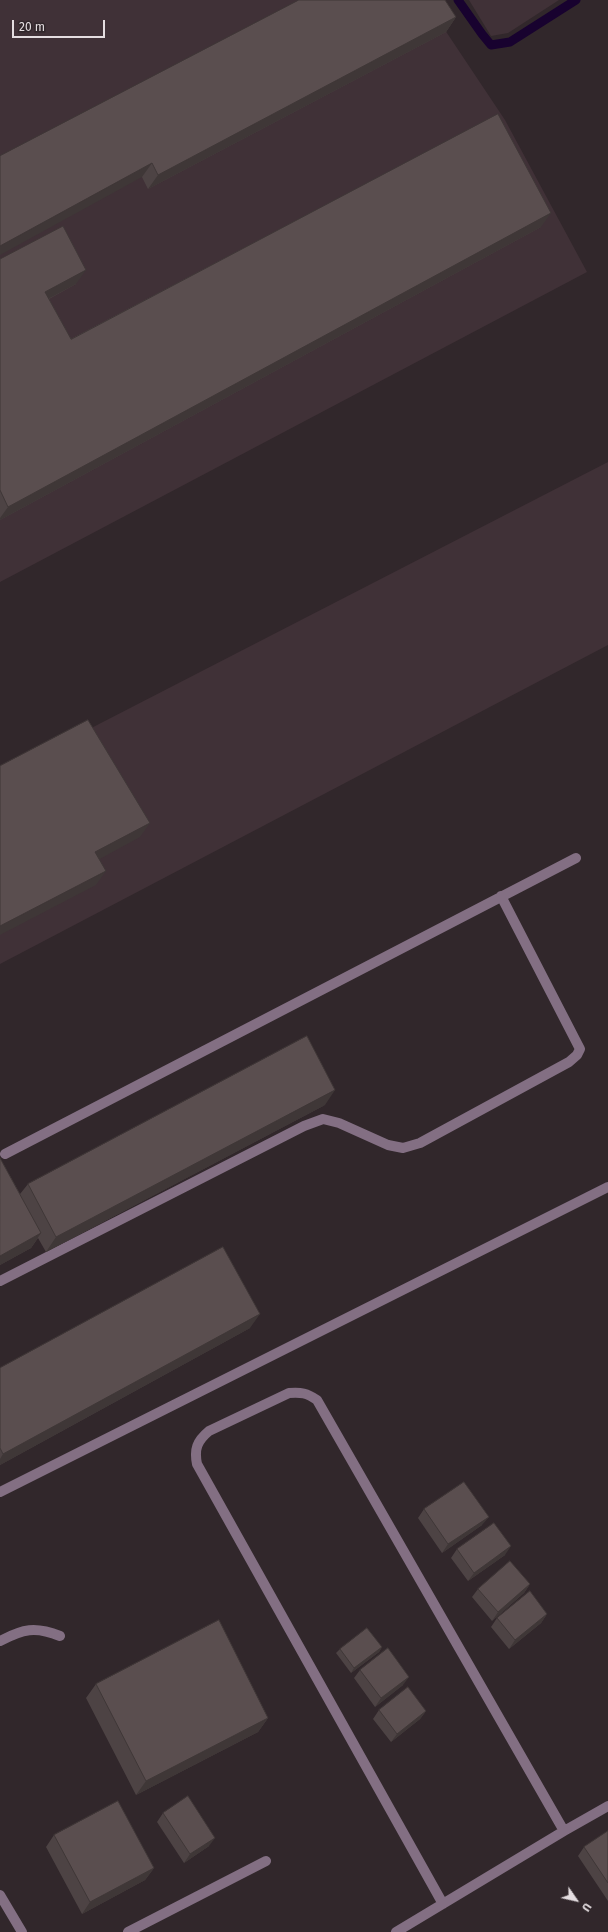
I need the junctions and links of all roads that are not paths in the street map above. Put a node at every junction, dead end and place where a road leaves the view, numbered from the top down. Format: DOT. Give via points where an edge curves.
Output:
graph roads {
  1 [pos="576,858"];
  2 [pos="501,896"];
  3 [pos="5,1154"];
  4 [pos="608,1186"];
  5 [pos="0,1280"];
  6 [pos="0,1492"];
  7 [pos="60,1636"];
  8 [pos="0,1641"];
  9 [pos="608,1806"];
  10 [pos="564,1831"];
  11 [pos="266,1861"];
  12 [pos="0,1895"];
  13 [pos="444,1904"];
  14 [pos="22,1932"];
  15 [pos="128,1932"];
  16 [pos="396,1932"];
  1 -- 2 [label="street"];
  2 -- 3 [label="street"];
  2 -- 5 [label="street" via="580,1049 578,1055 569,1062 420,1143 403,1148 388,1145 339,1123 323,1119 304,1126"];
  4 -- 6 [label="street"];
  7 -- 8 [label="street" via="47,1631 27,1629"];
  9 -- 10 [label="street"];
  10 -- 13 [label="street"];
  10 -- 13 [label="street" via="317,1400 309,1394 289,1393 209,1431 195,1448 197,1464"];
  11 -- 15 [label="street"];
  12 -- 14 [label="street"];
  13 -- 16 [label="street"];
}
